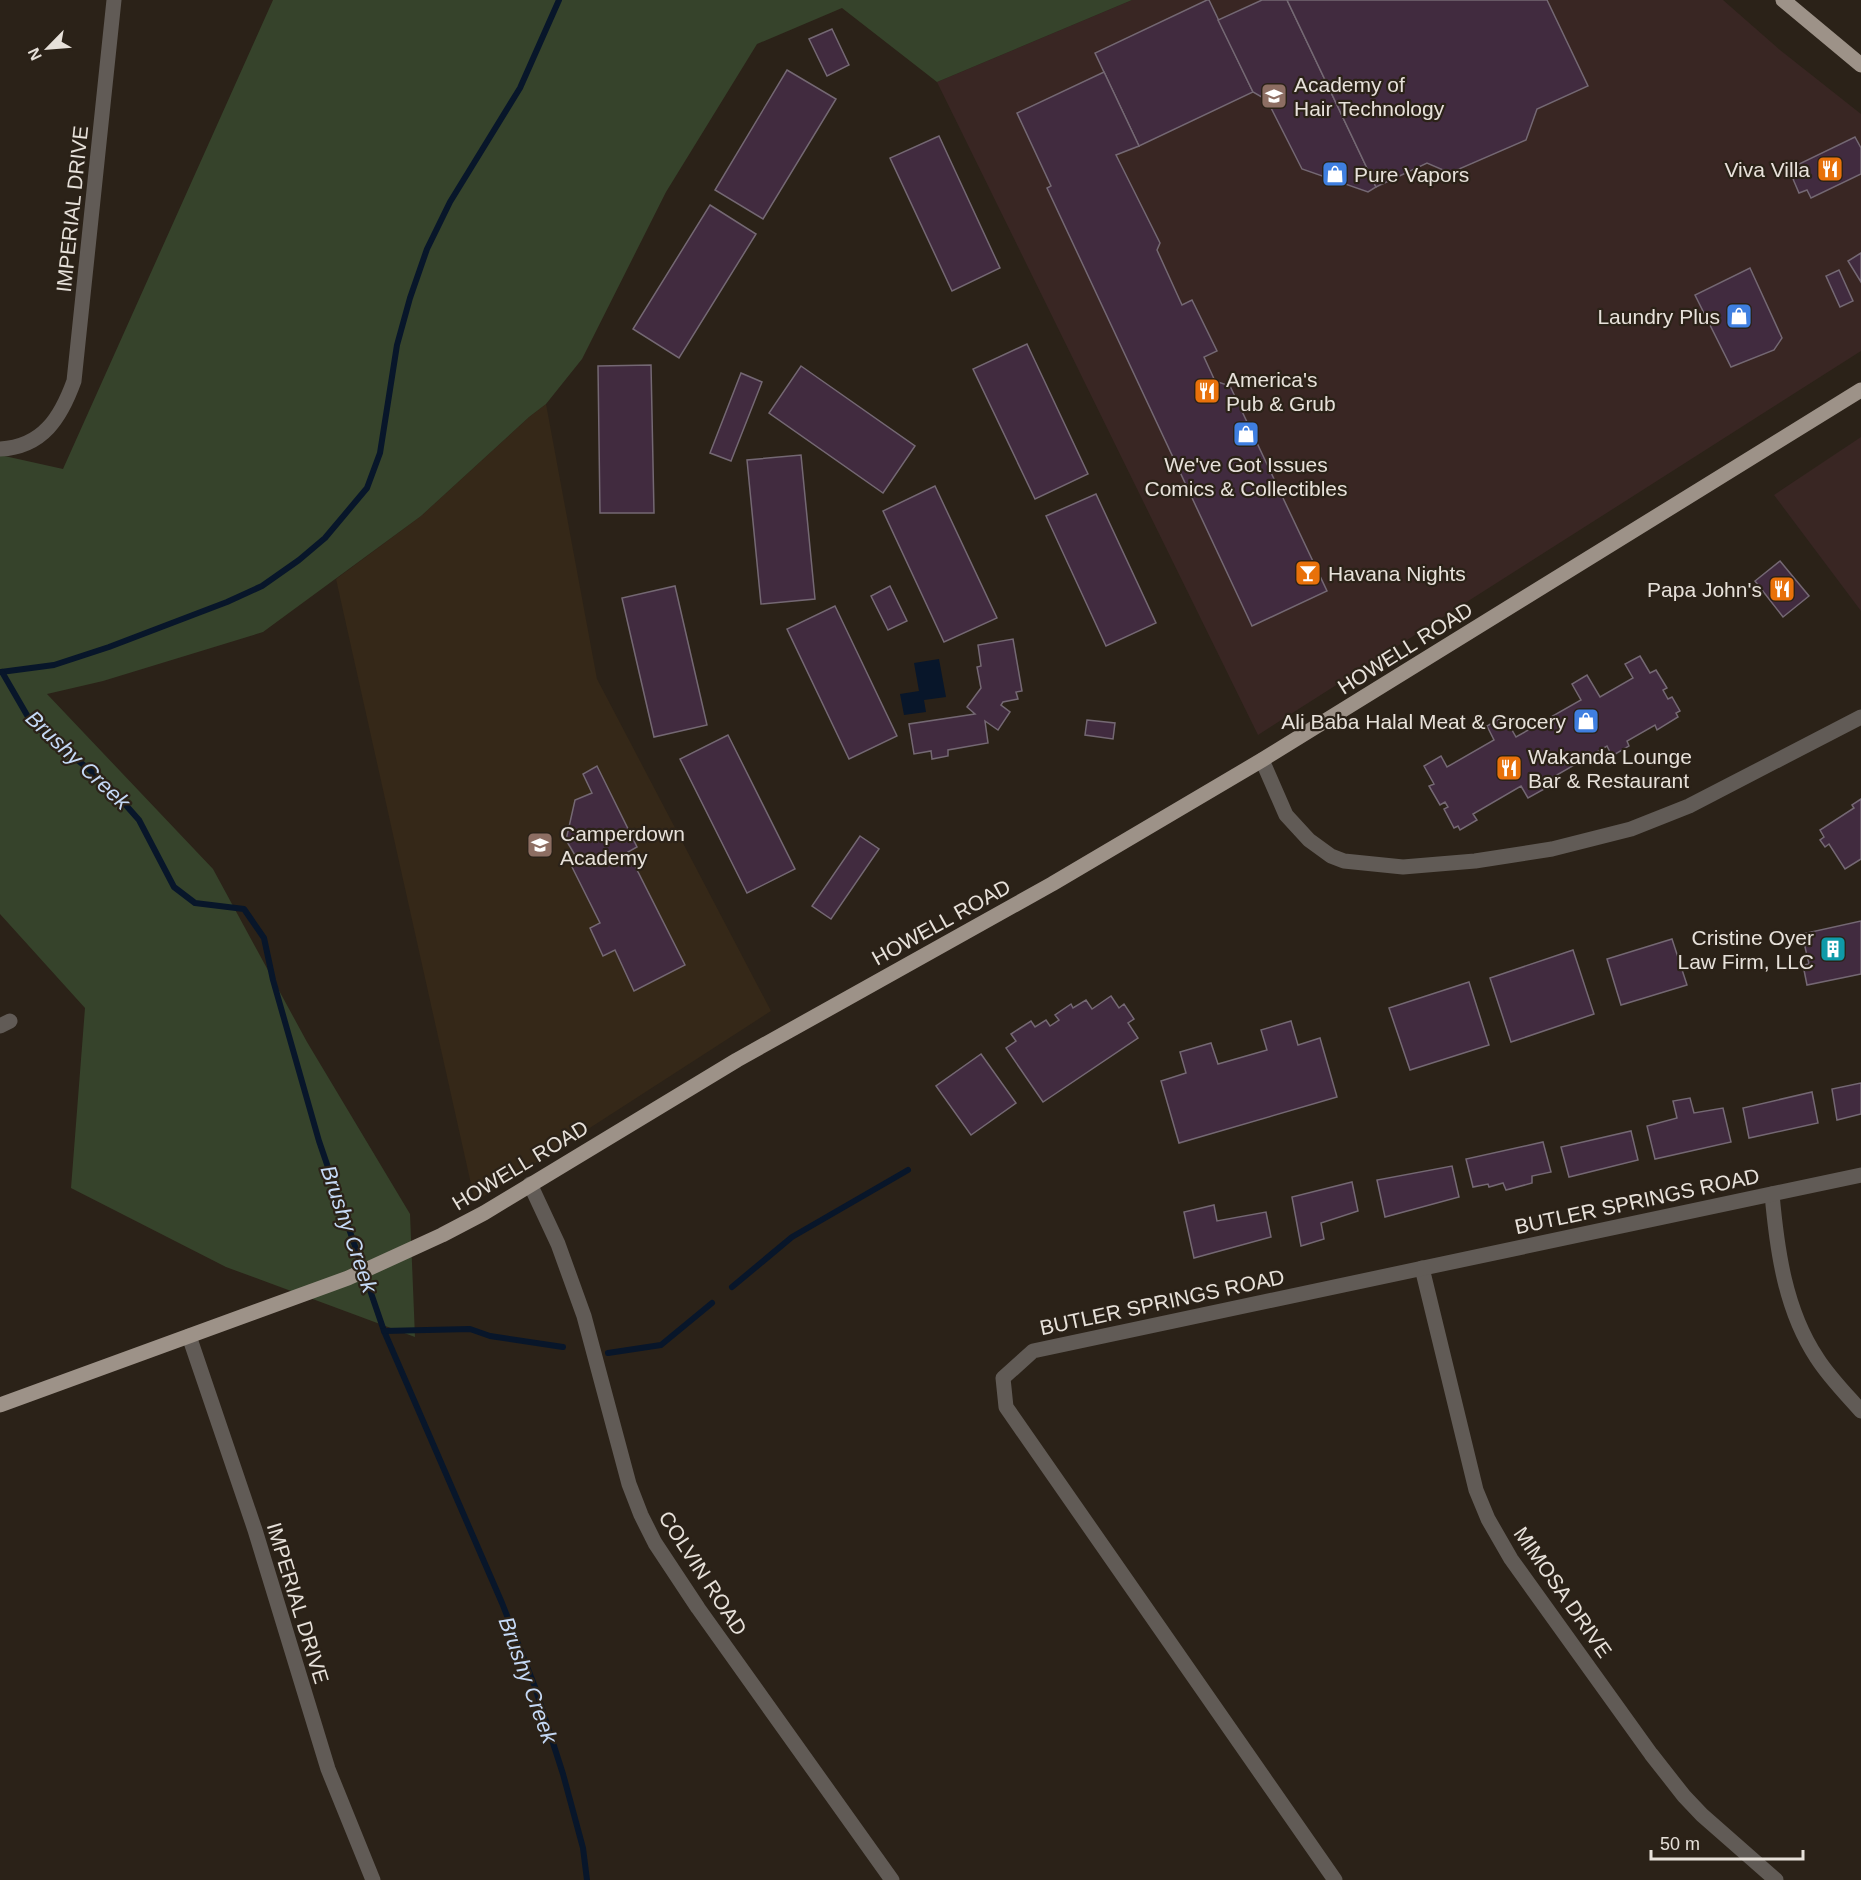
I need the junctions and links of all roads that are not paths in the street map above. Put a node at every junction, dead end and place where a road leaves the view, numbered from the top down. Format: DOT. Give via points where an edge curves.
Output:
graph roads {
  1 [pos="114,0"];
  2 [pos="1783,0"];
  3 [pos="1861,65"];
  4 [pos="1861,390"];
  5 [pos="0,448"];
  6 [pos="1861,717"];
  7 [pos="1262,760"];
  8 [pos="1861,1175"];
  9 [pos="530,1184"];
  10 [pos="1772,1194"];
  11 [pos="1422,1268"];
  12 [pos="189,1336"];
  13 [pos="0,1405"];
  14 [pos="1861,1412"];
  15 [pos="373,1880"];
  16 [pos="892,1880"];
  17 [pos="1335,1880"];
  18 [pos="1776,1880"];
  1 -- 5 [label="street, IMPERIAL DRIVE" via="74,381 58,418 34,439"];
  2 -- 3 [label="main road"];
  4 -- 7 [label="main road, HOWELL ROAD"];
  6 -- 7 [label="street" via="1689,806 1631,829 1552,849 1403,867 1344,861 1309,840 1286,815"];
  7 -- 9 [label="main road, HOWELL ROAD" via="1052,884 737,1060"];
  8 -- 10 [label="street, BUTLER SPRINGS ROAD"];
  9 -- 12 [label="main road, HOWELL ROAD" via="484,1213 418,1246 315,1291"];
  9 -- 16 [label="street, COLVIN ROAD" via="558,1244 584,1316 629,1484 646,1524 698,1608"];
  10 -- 11 [label="street, BUTLER SPRINGS ROAD"];
  10 -- 14 [label="street" via="1789,1298 1800,1329 1816,1358"];
  11 -- 17 [label="street, BUTLER SPRINGS ROAD" via="1033,1351 1003,1378 1006,1407"];
  11 -- 18 [label="street, MIMOSA DRIVE" via="1476,1490 1488,1520 1511,1559 1684,1796"];
  12 -- 13 [label="main road, HOWELL ROAD"];
  12 -- 15 [label="street, IMPERIAL DRIVE" via="255,1530 328,1769"];
}
